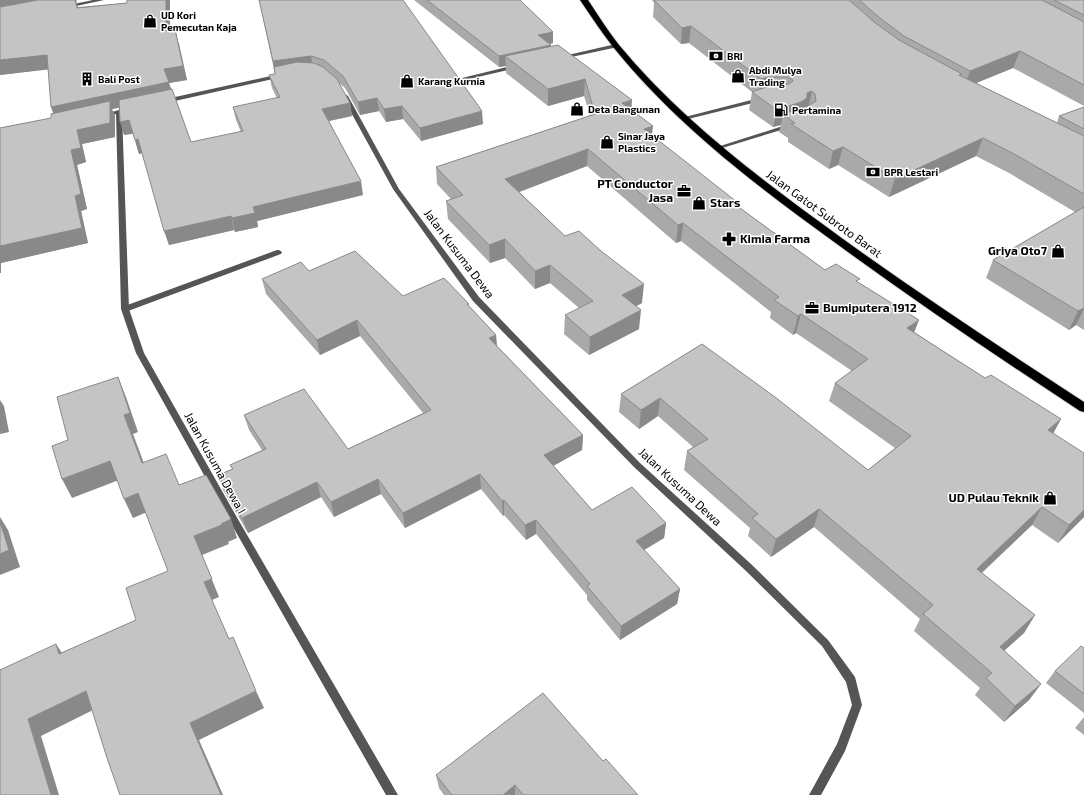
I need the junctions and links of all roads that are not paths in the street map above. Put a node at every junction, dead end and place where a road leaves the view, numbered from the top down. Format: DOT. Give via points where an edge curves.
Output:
graph roads {
  1 [pos="102,0"];
  2 [pos="584,0"];
  3 [pos="60,8"];
  4 [pos="616,46"];
  5 [pos="558,58"];
  6 [pos="519,66"];
  7 [pos="290,74"];
  8 [pos="465,78"];
  9 [pos="342,90"];
  10 [pos="765,98"];
  11 [pos="158,103"];
  12 [pos="134,108"];
  13 [pos="119,112"];
  14 [pos="96,117"];
  15 [pos="684,118"];
  16 [pos="793,124"];
  17 [pos="717,148"];
  18 [pos="279,252"];
  19 [pos="125,309"];
  20 [pos="1084,408"];
  21 [pos="392,795"];
  22 [pos="815,795"];
  1 -- 3 [label="street"];
  2 -- 4 [label="highway, Jalan Gatot Subroto Barat"];
  4 -- 5 [label="street"];
  4 -- 15 [label="highway, Jalan Gatot Subroto Barat"];
  6 -- 8 [label="street"];
  7 -- 11 [label="street"];
  9 -- 22 [label="street, Jalan Kusuma Dewa" via="396,189 476,299 637,465 748,567 825,643 851,680 858,705"];
  10 -- 15 [label="street"];
  12 -- 13 [label="street"];
  13 -- 14 [label="street"];
  13 -- 19 [label="street, Jalan Kusuma Dewa I"];
  15 -- 17 [label="highway, Jalan Gatot Subroto Barat"];
  16 -- 17 [label="street"];
  17 -- 20 [label="highway, Jalan Gatot Subroto Barat" via="762,185 918,298"];
  18 -- 19 [label="street"];
  19 -- 21 [label="street, Jalan Kusuma Dewa I" via="140,353"];
}
